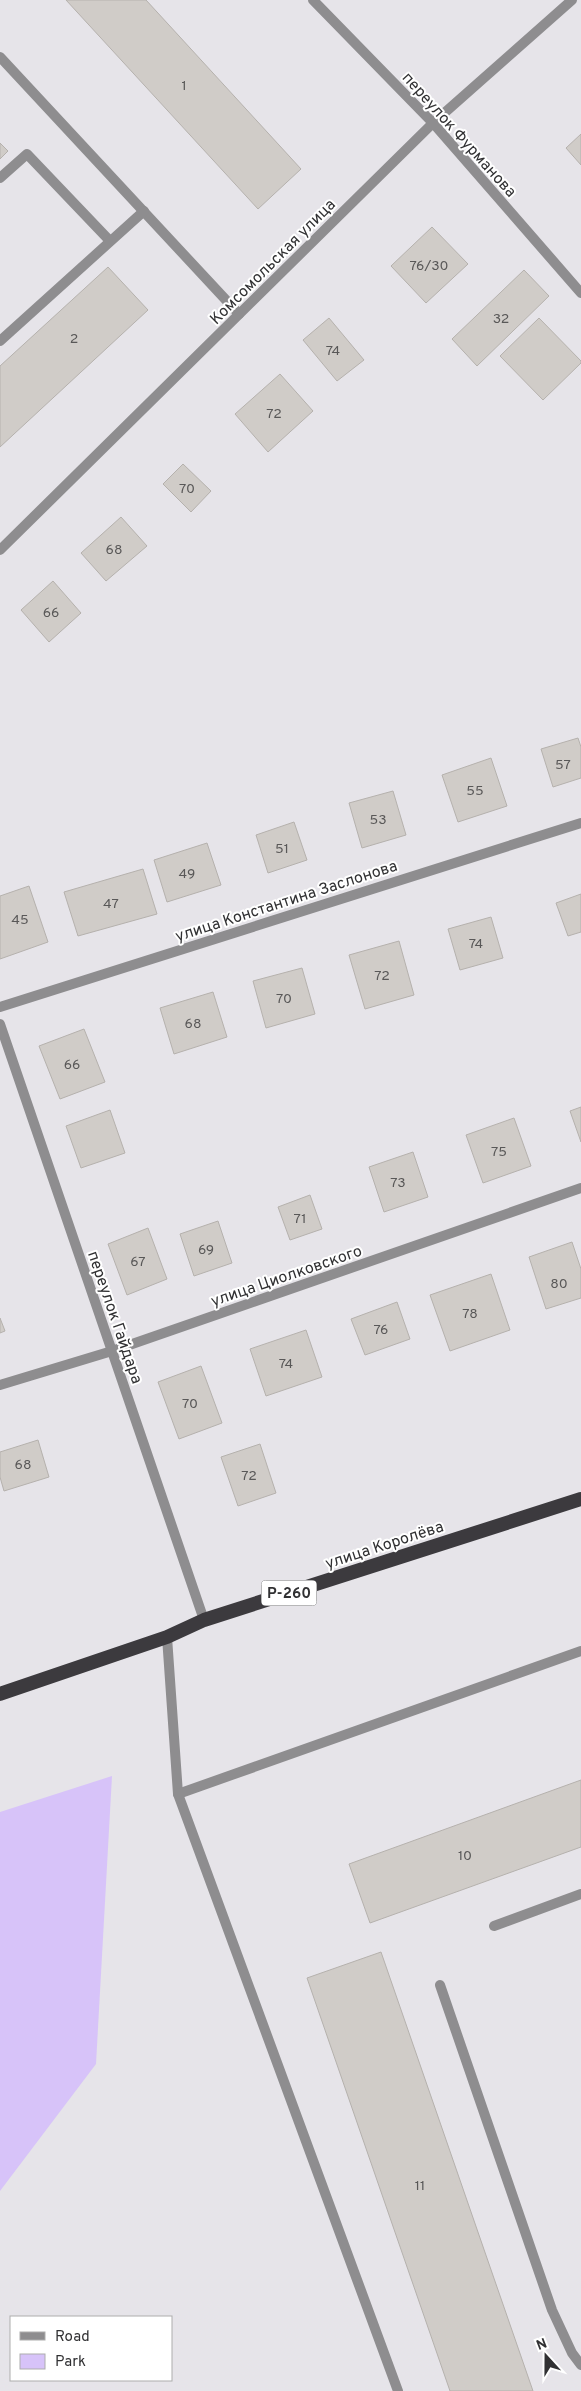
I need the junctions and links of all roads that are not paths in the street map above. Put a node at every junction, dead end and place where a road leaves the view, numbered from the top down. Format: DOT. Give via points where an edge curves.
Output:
graph roads {
  1 [pos="313,0"];
  2 [pos="572,0"];
  3 [pos="0,57"];
  4 [pos="433,123"];
  5 [pos="0,178"];
  6 [pos="144,211"];
  7 [pos="110,242"];
  8 [pos="581,293"];
  9 [pos="239,314"];
  10 [pos="0,341"];
  11 [pos="0,550"];
  12 [pos="581,823"];
  13 [pos="0,1006"];
  14 [pos="0,1024"];
  15 [pos="581,1188"];
  16 [pos="112,1351"];
  17 [pos="0,1385"];
  18 [pos="581,1499"];
  19 [pos="204,1620"];
  20 [pos="167,1637"];
  21 [pos="581,1651"];
  22 [pos="0,1694"];
  23 [pos="178,1794"];
  24 [pos="581,1894"];
  25 [pos="494,1926"];
  26 [pos="440,1985"];
  27 [pos="581,2365"];
  28 [pos="398,2391"];
  1 -- 4 [label="street, переулок Фурманова"];
  2 -- 4 [label="street, Комсомольская улица"];
  3 -- 6 [label="street"];
  4 -- 8 [label="street, переулок Фурманова"];
  4 -- 9 [label="street, Комсомольская улица"];
  5 -- 7 [label="street" via="27,154"];
  6 -- 7 [label="street"];
  6 -- 9 [label="street"];
  7 -- 10 [label="street"];
  9 -- 11 [label="street, Комсомольская улица"];
  12 -- 13 [label="street, улица Константина Заслонова"];
  14 -- 16 [label="street, переулок Гайдара"];
  15 -- 16 [label="street, улица Циолковского"];
  16 -- 17 [label="street, улица Циолковского"];
  16 -- 19 [label="street, переулок Гайдара"];
  18 -- 19 [label="highway, улица Королёва / Р-260"];
  19 -- 20 [label="highway, улица Королёва / Р-260"];
  20 -- 22 [label="highway, улица Королёва / Р-260"];
  20 -- 23 [label="street"];
  21 -- 23 [label="street"];
  23 -- 28 [label="street"];
  24 -- 25 [label="street"];
  26 -- 27 [label="street" via="552,2310 572,2354"];
}
